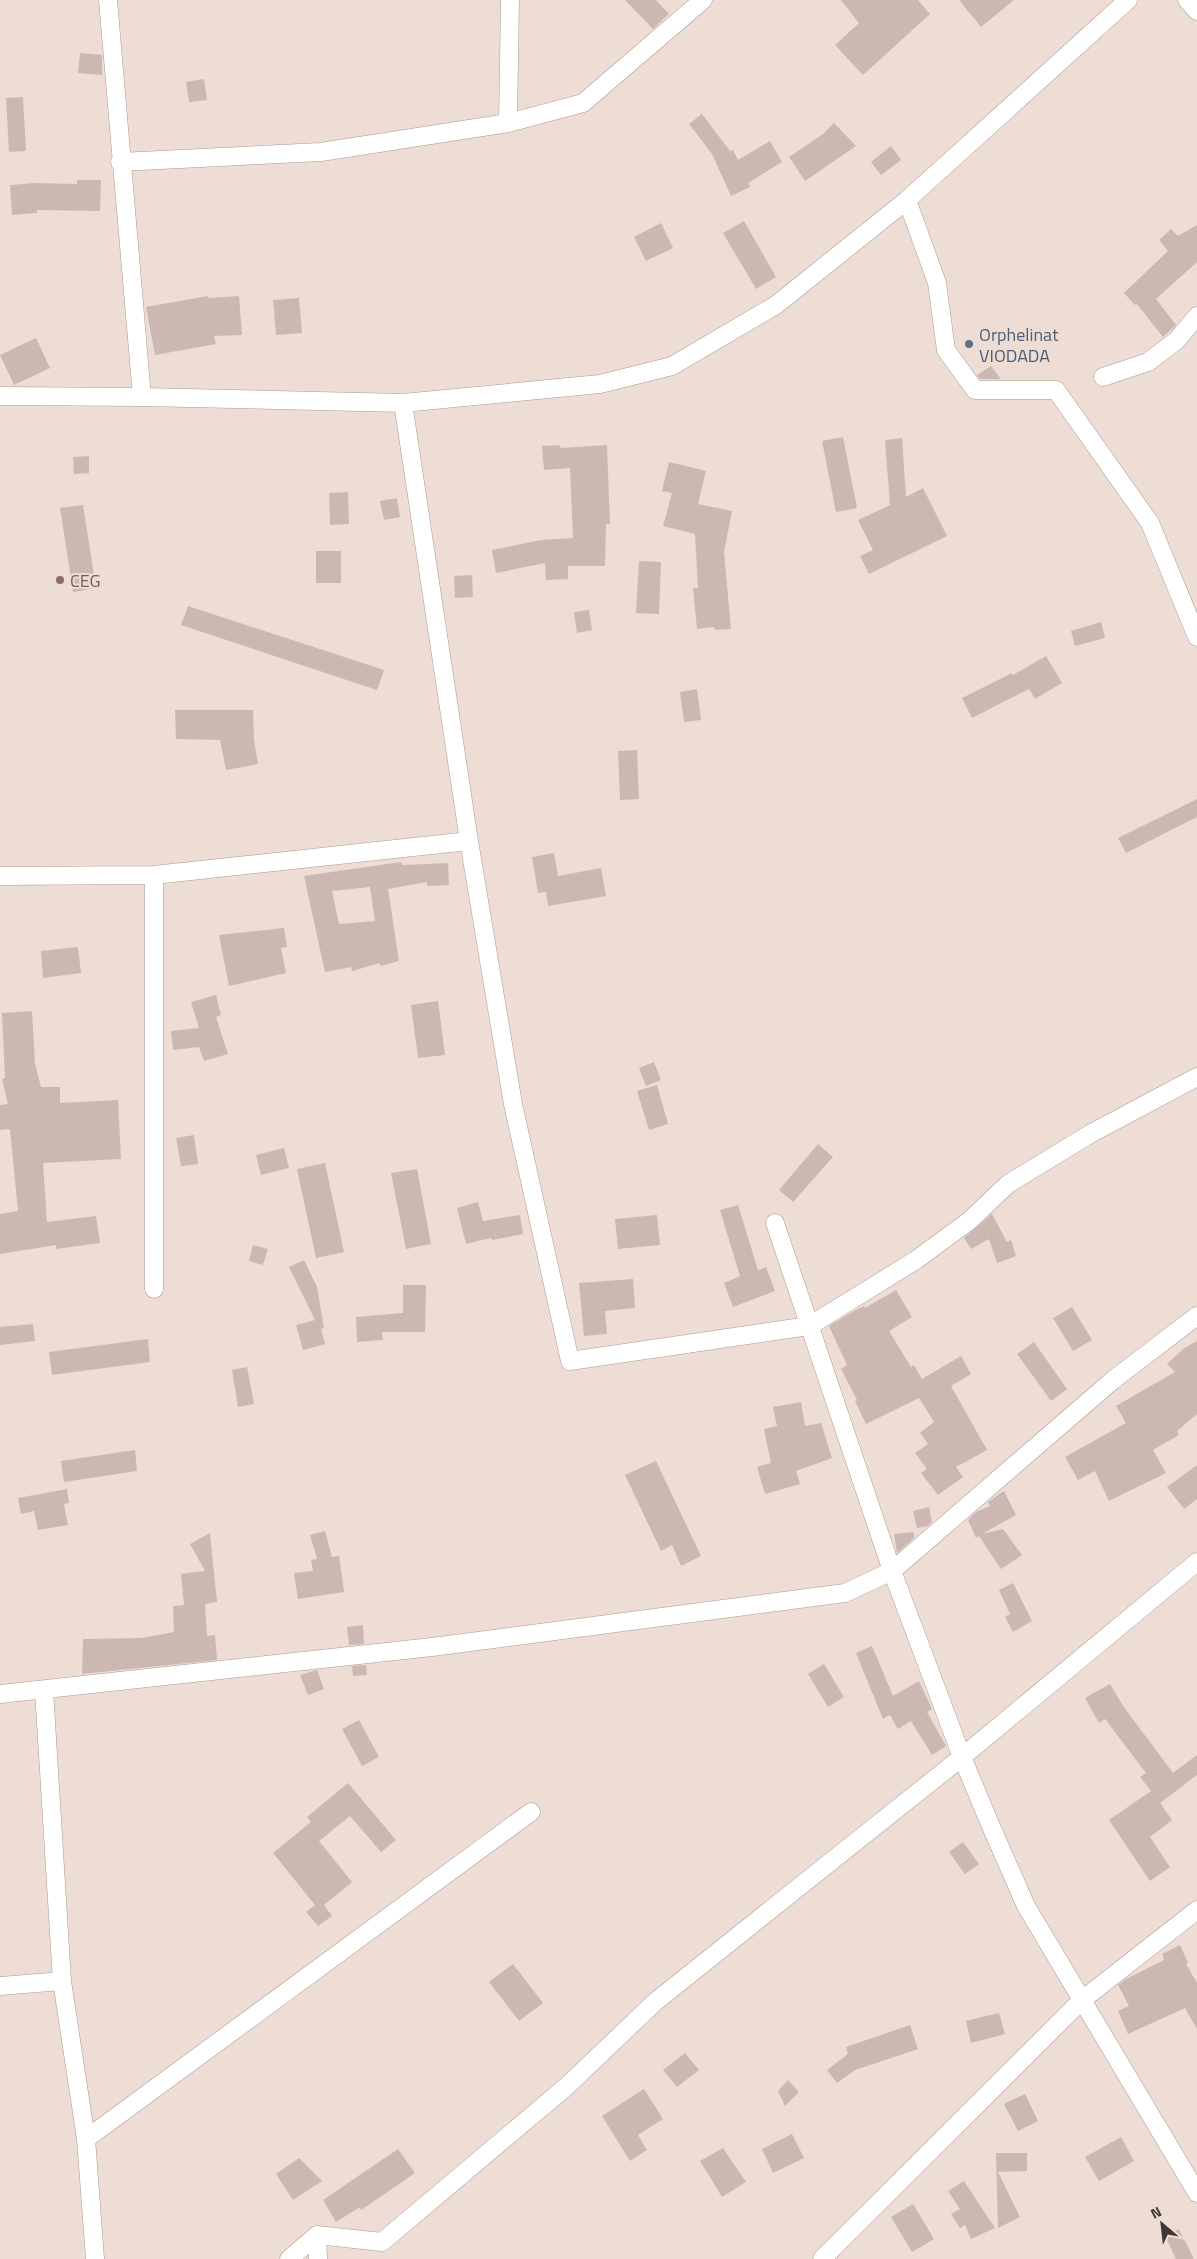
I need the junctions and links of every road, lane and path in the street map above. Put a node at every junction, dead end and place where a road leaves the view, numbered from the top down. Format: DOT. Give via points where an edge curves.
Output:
graph roads {
  1 [pos="108,0"];
  2 [pos="510,0"];
  3 [pos="702,0"];
  4 [pos="1128,0"];
  5 [pos="1187,0"];
  6 [pos="1197,11"];
  7 [pos="508,123"];
  8 [pos="120,162"];
  9 [pos="907,200"];
  10 [pos="1196,320"];
  11 [pos="1103,377"];
  12 [pos="0,396"];
  13 [pos="142,397"];
  14 [pos="403,402"];
  15 [pos="1197,637"];
  16 [pos="469,841"];
  17 [pos="154,875"];
  18 [pos="0,876"];
  19 [pos="1197,1077"];
  20 [pos="775,1223"];
  21 [pos="154,1289"];
  22 [pos="1197,1316"];
  23 [pos="810,1326"];
  24 [pos="1197,1562"];
  25 [pos="892,1571"];
  26 [pos="44,1690"];
  27 [pos="0,1694"];
  28 [pos="962,1757"];
  29 [pos="531,1812"];
  30 [pos="1197,1910"];
  31 [pos="62,1981"];
  32 [pos="0,1986"];
  33 [pos="1082,2000"];
  34 [pos="86,2139"];
  35 [pos="1197,2193"];
  36 [pos="317,2235"];
  37 [pos="95,2259"];
  38 [pos="289,2259"];
  39 [pos="318,2259"];
  40 [pos="822,2259"];
  1 -- 8 [label="street"];
  2 -- 7 [label="street"];
  3 -- 7 [label="street" via="583,102"];
  4 -- 9 [label="street"];
  5 -- 6 [label="street"];
  7 -- 8 [label="street" via="321,152"];
  8 -- 13 [label="street"];
  9 -- 14 [label="street" via="776,305 672,366 600,384"];
  9 -- 15 [label="street" via="936,283 946,350 975,390 1056,390 1150,522"];
  10 -- 11 [label="street" via="1177,340 1148,362"];
  12 -- 13 [label="street"];
  13 -- 14 [label="street"];
  14 -- 16 [label="street"];
  16 -- 17 [label="street"];
  16 -- 23 [label="street" via="513,1104 570,1361"];
  17 -- 18 [label="street"];
  17 -- 21 [label="street"];
  19 -- 23 [label="street" via="1090,1134 1008,1184 969,1222 916,1260"];
  20 -- 23 [label="street"];
  22 -- 25 [label="street" via="1113,1380"];
  23 -- 25 [label="street"];
  24 -- 28 [label="street"];
  25 -- 26 [label="street" via="845,1593 432,1647"];
  25 -- 28 [label="street"];
  26 -- 27 [label="street"];
  26 -- 31 [label="street"];
  28 -- 33 [label="street" via="1026,1906"];
  28 -- 36 [label="street" via="655,2002 567,2086 382,2242"];
  29 -- 34 [label="street"];
  30 -- 33 [label="street"];
  31 -- 32 [label="street"];
  31 -- 34 [label="street"];
  33 -- 35 [label="street"];
  33 -- 40 [label="street"];
  34 -- 37 [label="street"];
  36 -- 38 [label="street"];
  36 -- 39 [label="street"];
}
